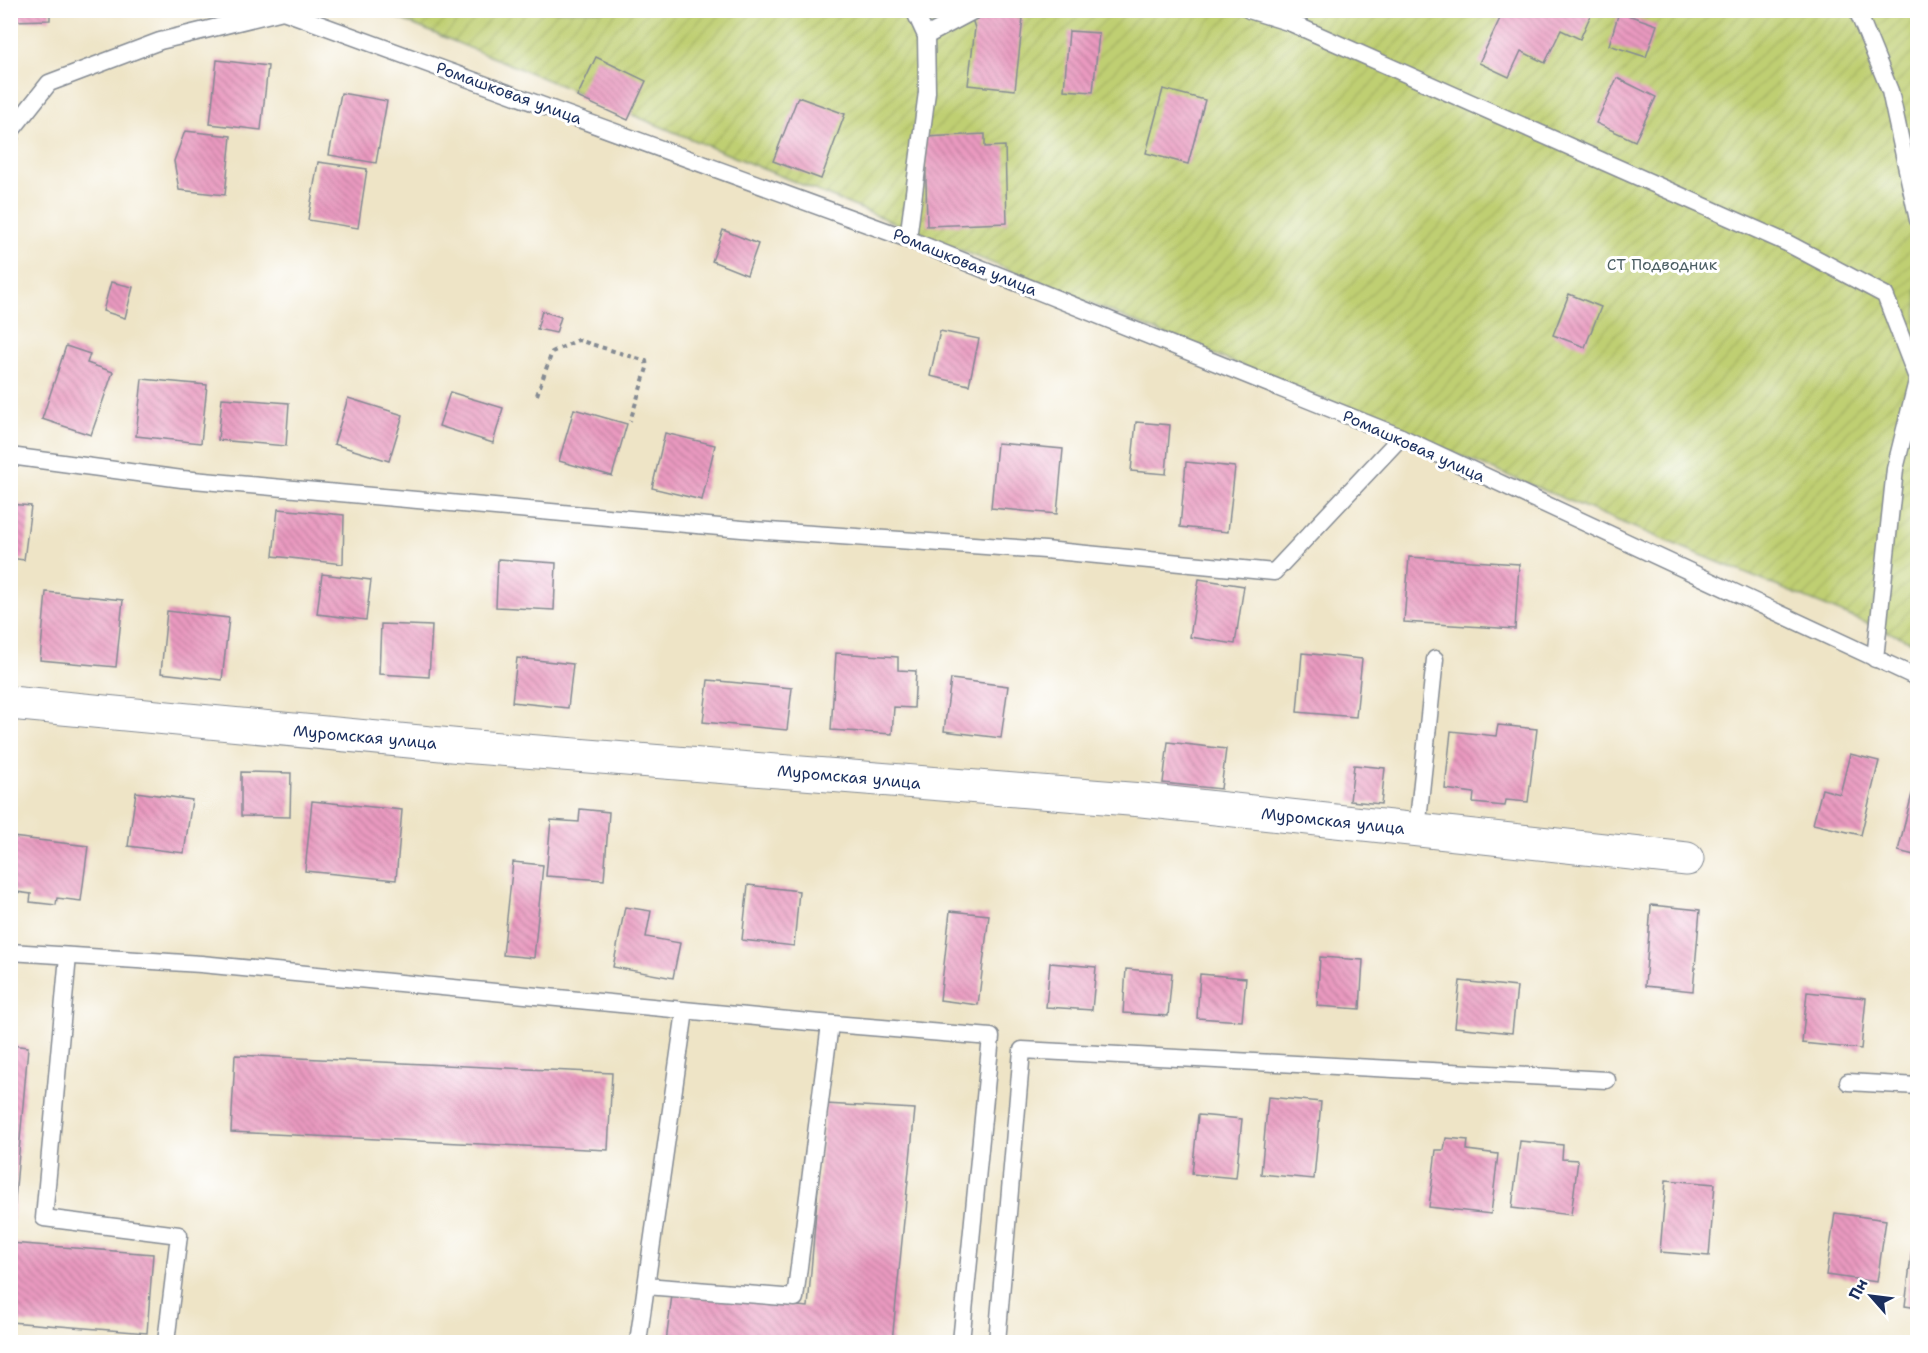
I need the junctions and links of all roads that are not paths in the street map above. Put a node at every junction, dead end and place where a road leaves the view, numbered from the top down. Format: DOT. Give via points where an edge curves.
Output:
graph roads {
  1 [pos="914,10"];
  2 [pos="975,10"];
  3 [pos="1250,10"];
  4 [pos="1857,10"];
  5 [pos="283,11"];
  6 [pos="926,36"];
  7 [pos="11,130"];
  8 [pos="10,138"];
  9 [pos="1917,149"];
  10 [pos="1907,170"];
  11 [pos="1917,220"];
  12 [pos="908,238"];
  13 [pos="1917,377"];
  14 [pos="1401,437"];
  15 [pos="10,456"];
  16 [pos="1435,659"];
  17 [pos="1875,659"];
  18 [pos="1917,678"];
  19 [pos="10,703"];
  20 [pos="1417,830"];
  21 [pos="1687,859"];
  22 [pos="10,952"];
  23 [pos="68,956"];
  24 [pos="685,1011"];
  25 [pos="830,1024"];
  26 [pos="1607,1080"];
  27 [pos="1848,1082"];
  28 [pos="1917,1086"];
  29 [pos="646,1286"];
  30 [pos="166,1342"];
  31 [pos="638,1342"];
  32 [pos="961,1342"];
  33 [pos="997,1342"];
  1 -- 6 [label="lane"];
  2 -- 6 [label="lane"];
  3 -- 13 [label="lane" via="1291,23 1787,243 1885,295"];
  4 -- 10 [label="lane" via="1890,91"];
  5 -- 7 [label="lane, Ромашковая улица" via="160,41 50,83"];
  5 -- 12 [label="lane, Ромашковая улица"];
  6 -- 12 [label="lane" via="927,92"];
  7 -- 8 [label="lane, Ромашковая улица"];
  9 -- 10 [label="lane"];
  10 -- 11 [label="lane"];
  12 -- 14 [label="lane, Ромашковая улица"];
  13 -- 17 [label="lane" via="1895,469"];
  14 -- 15 [label="lane" via="1274,572 182,479"];
  14 -- 17 [label="lane, Ромашковая улица"];
  16 -- 20 [label="lane"];
  17 -- 18 [label="lane, Ромашковая улица"];
  19 -- 20 [label="street, Муромская улица" via="474,747 1142,800"];
  20 -- 21 [label="street, Муромская улица"];
  22 -- 23 [label="lane"];
  23 -- 24 [label="lane" via="201,964"];
  23 -- 30 [label="lane" via="44,1218 179,1235"];
  24 -- 25 [label="lane"];
  24 -- 29 [label="lane"];
  25 -- 29 [label="lane" via="795,1298"];
  25 -- 32 [label="lane" via="991,1037"];
  26 -- 33 [label="lane" via="1022,1050"];
  27 -- 28 [label="lane"];
  29 -- 31 [label="lane"];
}
